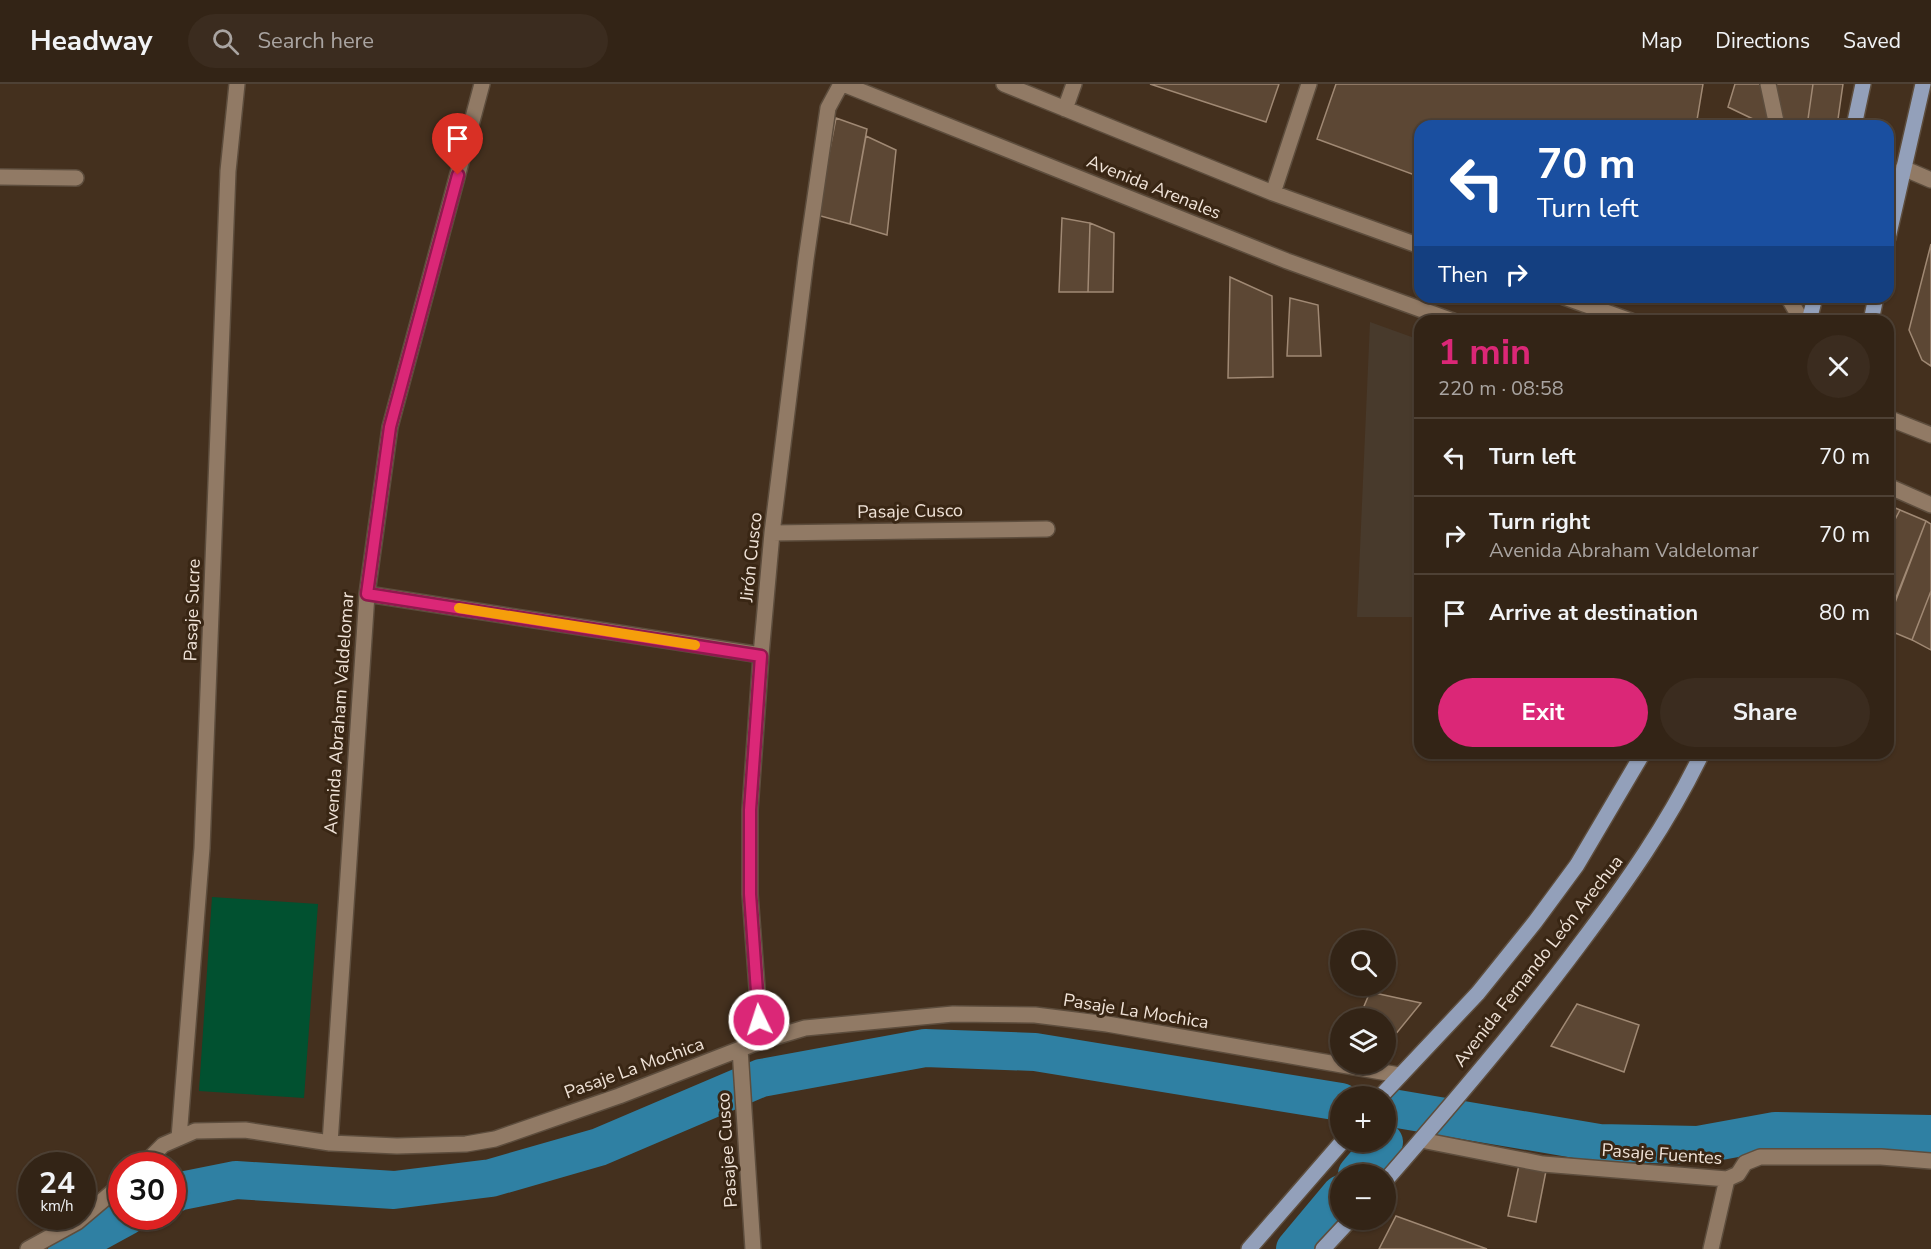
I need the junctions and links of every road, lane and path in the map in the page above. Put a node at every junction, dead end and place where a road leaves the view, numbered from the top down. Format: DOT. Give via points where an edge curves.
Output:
graph roads {
  1 [pos="237,84"];
  2 [pos="482,84"];
  3 [pos="842,84"];
  4 [pos="1004,84"];
  5 [pos="1074,84"];
  6 [pos="1309,84"];
  7 [pos="1768,84"];
  8 [pos="1863,84"];
  9 [pos="1923,84"];
  10 [pos="1065,109"];
  11 [pos="1776,120"];
  12 [pos="1855,120"];
  13 [pos="1903,168"];
  14 [pos="0,177"];
  15 [pos="76,178"];
  16 [pos="1931,180"];
  17 [pos="1273,193"];
  18 [pos="1894,210"];
  19 [pos="1414,244"];
  20 [pos="1581,303"];
  21 [pos="1436,315"];
  22 [pos="1614,315"];
  23 [pos="1894,420"];
  24 [pos="1931,435"];
  25 [pos="1894,489"];
  26 [pos="1931,505"];
  27 [pos="1047,529"];
  28 [pos="772,532"];
  29 [pos="367,594"];
  30 [pos="761,656"];
  31 [pos="1639,759"];
  32 [pos="1699,759"];
  33 [pos="761,1041"];
  34 [pos="740,1049"];
  35 [pos="1399,1076"];
  36 [pos="1390,1086"];
  37 [pos="179,1138"];
  38 [pos="1421,1140"];
  39 [pos="330,1143"];
  40 [pos="156,1152"];
  41 [pos="1333,1152"];
  42 [pos="1931,1161"];
  43 [pos="1396,1169"];
  44 [pos="1727,1179"];
  45 [pos="108,1197"];
  46 [pos="1341,1230"];
  47 [pos="28,1249"];
  48 [pos="753,1249"];
  49 [pos="1249,1249"];
  50 [pos="1323,1249"];
  51 [pos="1712,1249"];
  1 -- 37 [label="street, Pasaje Sucre" via="228,171 202,848"];
  2 -- 29 [label="street, Avenida Abraham Valdelomar" via="390,427"];
  3 -- 21 [label="street, Avenida Arenales" via="1287,261"];
  3 -- 28 [label="street, Jirón Cusco" via="828,108 825,127"];
  4 -- 10 [label="street"];
  5 -- 10 [label="street"];
  6 -- 17 [label="street"];
  7 -- 11 [label="street"];
  8 -- 12 [label="main road"];
  9 -- 13 [label="main road"];
  10 -- 17 [label="street"];
  13 -- 16 [label="street"];
  13 -- 18 [label="main road"];
  14 -- 15 [label="street"];
  17 -- 19 [label="street"];
  20 -- 22 [label="street"];
  23 -- 24 [label="street"];
  25 -- 26 [label="street"];
  27 -- 28 [label="street, Pasaje Cusco"];
  28 -- 30 [label="street, Jirón Cusco"];
  29 -- 30 [label="street"];
  29 -- 39 [label="street, Avenida Abraham Valdelomar"];
  30 -- 33 [label="street, Jirón Cusco" via="750,822 750,894"];
  31 -- 35 [label="main road, Avenida Fernando León Arechua" via="1577,865 1535,922 1478,993"];
  32 -- 38 [label="main road, Avenida Fernando León Arechua" via="1658,836 1618,894 1503,1044"];
  33 -- 34 [label="street, Pasaje La Mochica"];
  33 -- 35 [label="street, Pasaje La Mochica" via="805,1028 953,1014 1035,1015 1107,1024"];
  34 -- 39 [label="street, Pasaje La Mochica" via="495,1138 431,1146"];
  34 -- 48 [label="street, Pasajee Cusco"];
  35 -- 36 [label="main road, Avenida Fernando León Arechua"];
  37 -- 39 [label="street, Pasaje La Mochica" via="195,1131 244,1130"];
  37 -- 40 [label="street, Pasaje La Mochica"];
  38 -- 43 [label="main road, Avenida Fernando León Arechua"];
  38 -- 44 [label="street, Pasaje Fuentes" via="1543,1164"];
  41 -- 49 [label="main road"];
  42 -- 44 [label="street, Pasaje Fuentes" via="1760,1157 1745,1163 1738,1174"];
  44 -- 51 [label="street"];
  45 -- 47 [label="street" via="77,1222"];
  46 -- 50 [label="main road"];
}
